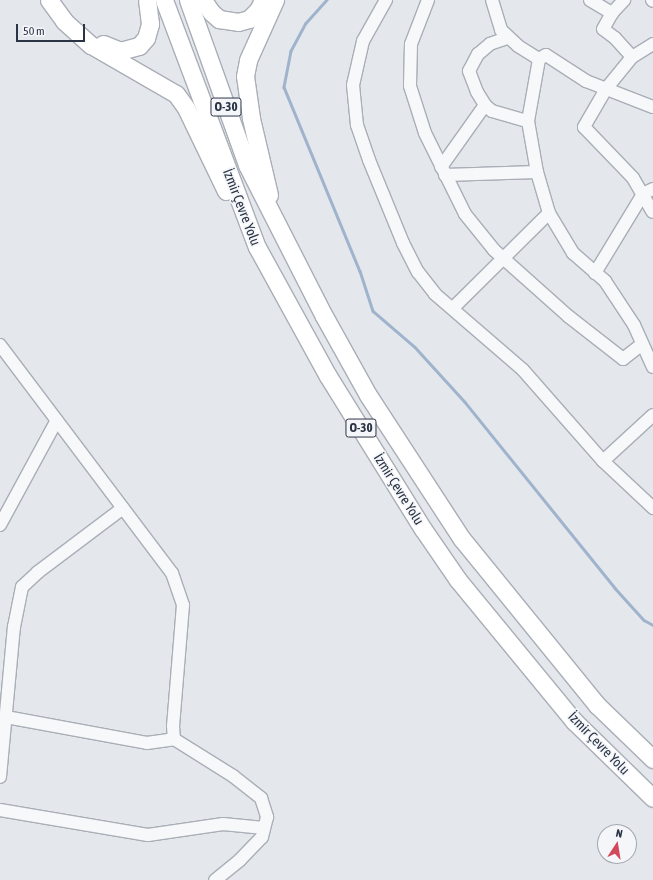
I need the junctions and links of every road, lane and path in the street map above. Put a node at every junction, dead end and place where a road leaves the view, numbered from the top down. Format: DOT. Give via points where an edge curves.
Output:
graph roads {
  1 [pos="49,0"];
  2 [pos="60,0"];
  3 [pos="147,0"];
  4 [pos="164,0"];
  5 [pos="188,0"];
  6 [pos="203,0"];
  7 [pos="263,0"];
  8 [pos="275,0"];
  9 [pos="386,0"];
  10 [pos="428,0"];
  11 [pos="492,0"];
  12 [pos="590,0"];
  13 [pos="624,0"];
  14 [pos="612,13"];
  15 [pos="507,38"];
  16 [pos="653,44"];
  17 [pos="632,57"];
  18 [pos="540,59"];
  19 [pos="606,89"];
  20 [pos="484,105"];
  21 [pos="653,107"];
  22 [pos="528,121"];
  23 [pos="443,171"];
  24 [pos="537,172"];
  25 [pos="648,191"];
  26 [pos="272,211"];
  27 [pos="653,212"];
  28 [pos="549,213"];
  29 [pos="257,248"];
  30 [pos="505,259"];
  31 [pos="596,273"];
  32 [pos="453,308"];
  33 [pos="642,344"];
  34 [pos="1,348"];
  35 [pos="653,367"];
  36 [pos="653,415"];
  37 [pos="57,420"];
  38 [pos="603,461"];
  39 [pos="651,502"];
  40 [pos="123,508"];
  41 [pos="0,525"];
  42 [pos="6,717"];
  43 [pos="174,739"];
  44 [pos="653,759"];
  45 [pos="0,777"];
  46 [pos="653,798"];
  47 [pos="0,810"];
  48 [pos="264,828"];
  49 [pos="215,880"];
  1 -- 29 [label="highway" via="64,21 91,45 176,94 186,108 212,166"];
  2 -- 3 [label="highway" via="83,28 109,47 120,51 139,46 146,38 150,24"];
  4 -- 29 [label="highway, İzmir Çevre Yolu / O-30"];
  5 -- 26 [label="highway, İzmir Çevre Yolu / O-30" via="247,165"];
  6 -- 7 [label="highway" via="219,18 238,22 249,19"];
  8 -- 26 [label="highway" via="248,60 245,76 250,118"];
  9 -- 32 [label="street" via="363,41 356,64 353,85 357,125 402,243 418,272 435,294"];
  10 -- 23 [label="street" via="411,44 410,86 425,133"];
  11 -- 15 [label="street" via="501,30"];
  12 -- 14 [label="street"];
  13 -- 14 [label="street"];
  14 -- 17 [label="street" via="603,29"];
  15 -- 18 [label="street"];
  15 -- 20 [label="street" via="490,44 478,54 469,71"];
  16 -- 17 [label="street"];
  17 -- 19 [label="street"];
  18 -- 19 [label="street" via="546,55 586,81"];
  18 -- 22 [label="street"];
  19 -- 21 [label="street"];
  19 -- 25 [label="street" via="584,127"];
  20 -- 22 [label="street"];
  20 -- 23 [label="street"];
  22 -- 24 [label="street"];
  23 -- 24 [label="street"];
  23 -- 30 [label="street" via="465,214"];
  24 -- 28 [label="street"];
  25 -- 27 [label="street"];
  25 -- 31 [label="street"];
  26 -- 44 [label="highway, İzmir Çevre Yolu / O-30" via="324,316 368,395 462,539 597,705"];
  28 -- 30 [label="street" via="527,232"];
  28 -- 31 [label="street" via="573,254"];
  29 -- 46 [label="highway, İzmir Çevre Yolu / O-30" via="328,376 423,529 458,580 574,721"];
  30 -- 32 [label="street"];
  30 -- 33 [label="street" via="568,316 623,359"];
  31 -- 33 [label="street" via="605,280 634,325"];
  32 -- 38 [label="street" via="523,370"];
  33 -- 35 [label="street"];
  34 -- 37 [label="street"];
  36 -- 38 [label="street"];
  37 -- 40 [label="street"];
  37 -- 41 [label="street"];
  38 -- 39 [label="street"];
  40 -- 42 [label="street" via="22,587 14,627"];
  40 -- 43 [label="street" via="172,573 184,605"];
  42 -- 43 [label="street" via="147,743"];
  42 -- 45 [label="street"];
  43 -- 48 [label="street" via="233,776 261,798 267,817"];
  47 -- 48 [label="street" via="148,835 223,824"];
  48 -- 49 [label="street" via="262,837 240,860"];
}
